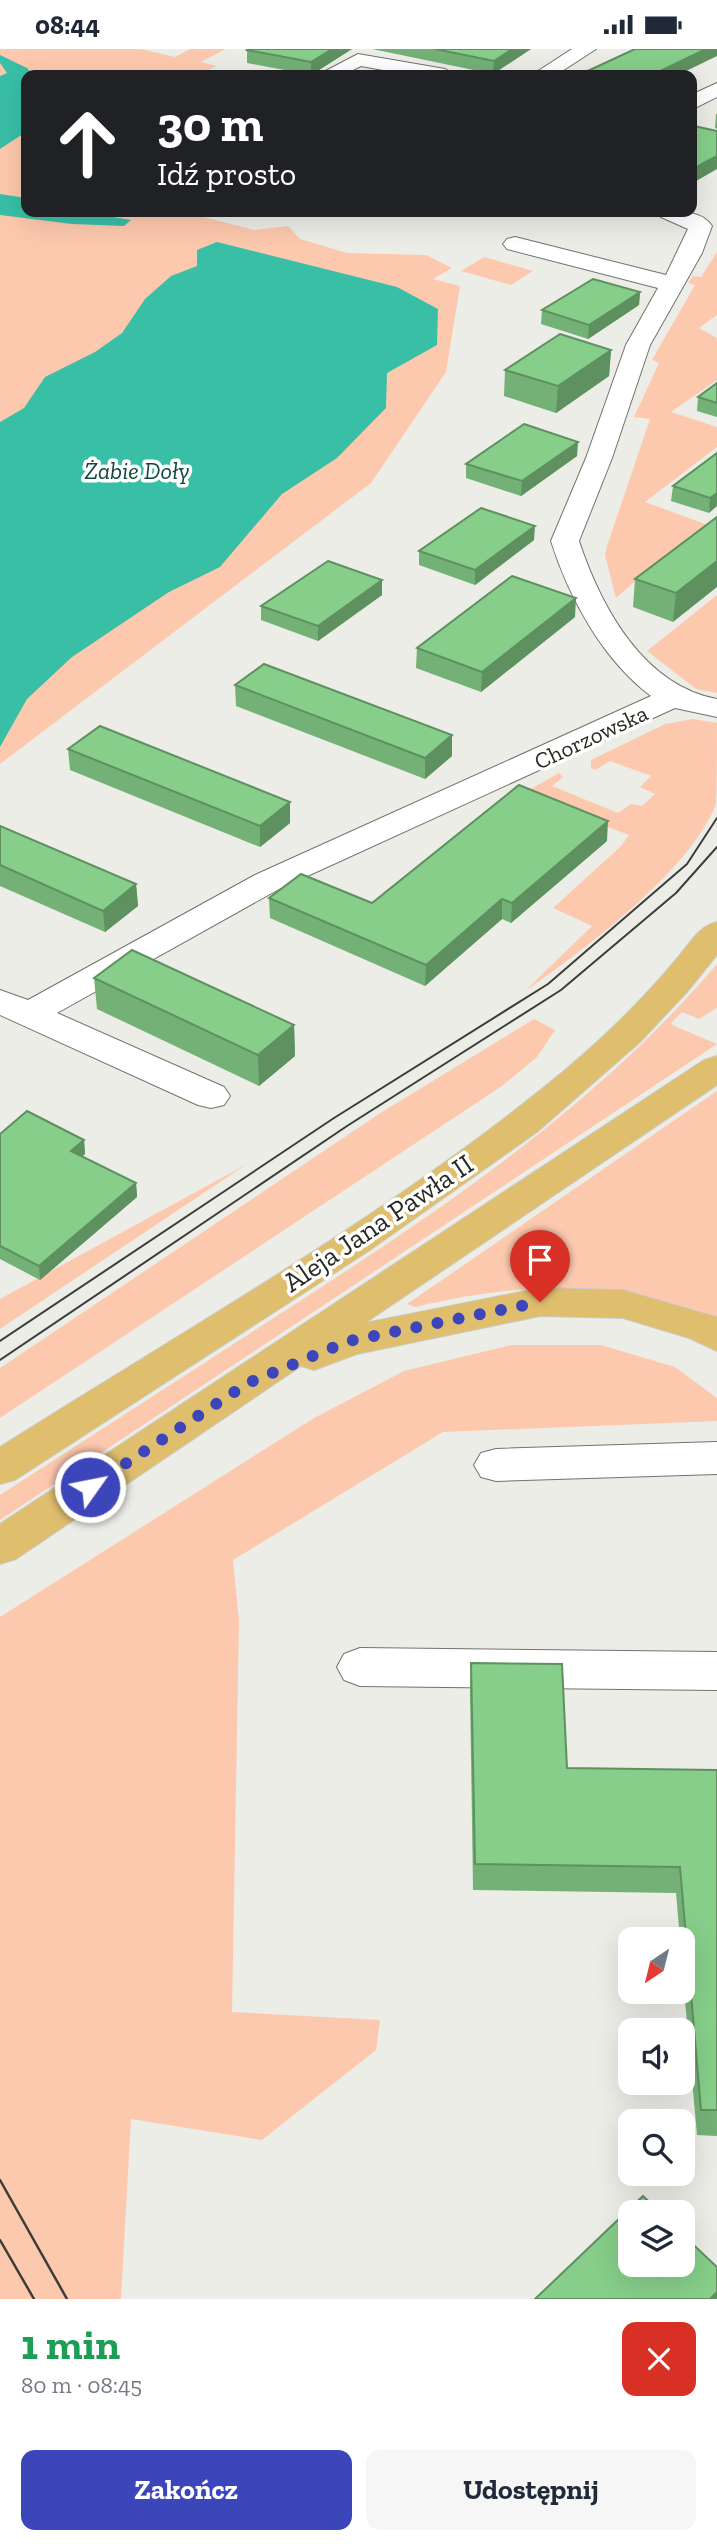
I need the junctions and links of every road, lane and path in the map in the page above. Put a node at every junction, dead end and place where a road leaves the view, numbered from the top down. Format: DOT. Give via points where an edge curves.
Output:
graph roads {
  1 [pos="581,50"];
  2 [pos="331,66"];
  3 [pos="418,70"];
  4 [pos="549,70"];
  5 [pos="716,89"];
  6 [pos="697,100"];
  7 [pos="689,217"];
  8 [pos="709,222"];
  9 [pos="515,244"];
  10 [pos="674,283"];
  11 [pos="673,696"];
  12 [pos="717,708"];
  13 [pos="717,932"];
  14 [pos="8,1005"];
  15 [pos="717,1068"];
  16 [pos="211,1096"];
  17 [pos="717,1336"];
  18 [pos="248,1383"];
  19 [pos="717,1458"];
  20 [pos="495,1465"];
  21 [pos="0,1468"];
  22 [pos="0,1547"];
  23 [pos="360,1667"];
  24 [pos="717,1671"];
  1 -- 4 [label="street"];
  2 -- 3 [label="street" via="358,59"];
  5 -- 6 [label="street"];
  7 -- 8 [label="street"];
  8 -- 10 [label="street, Chorzowska"];
  9 -- 10 [label="street" via="647,280"];
  10 -- 11 [label="street, Chorzowska" via="638,345 600,458 565,541 581,584 602,619 644,675"];
  11 -- 12 [label="street"];
  11 -- 14 [label="street, Chorzowska"];
  13 -- 21 [label="main road, Aleja Jana Pawła II" via="683,975 612,1048 522,1124 358,1239"];
  14 -- 16 [label="street"];
  15 -- 18 [label="main road"];
  17 -- 18 [label="main road" via="623,1304 540,1302 349,1341"];
  18 -- 22 [label="main road"];
  19 -- 20 [label="street"];
  23 -- 24 [label="street"];
}
